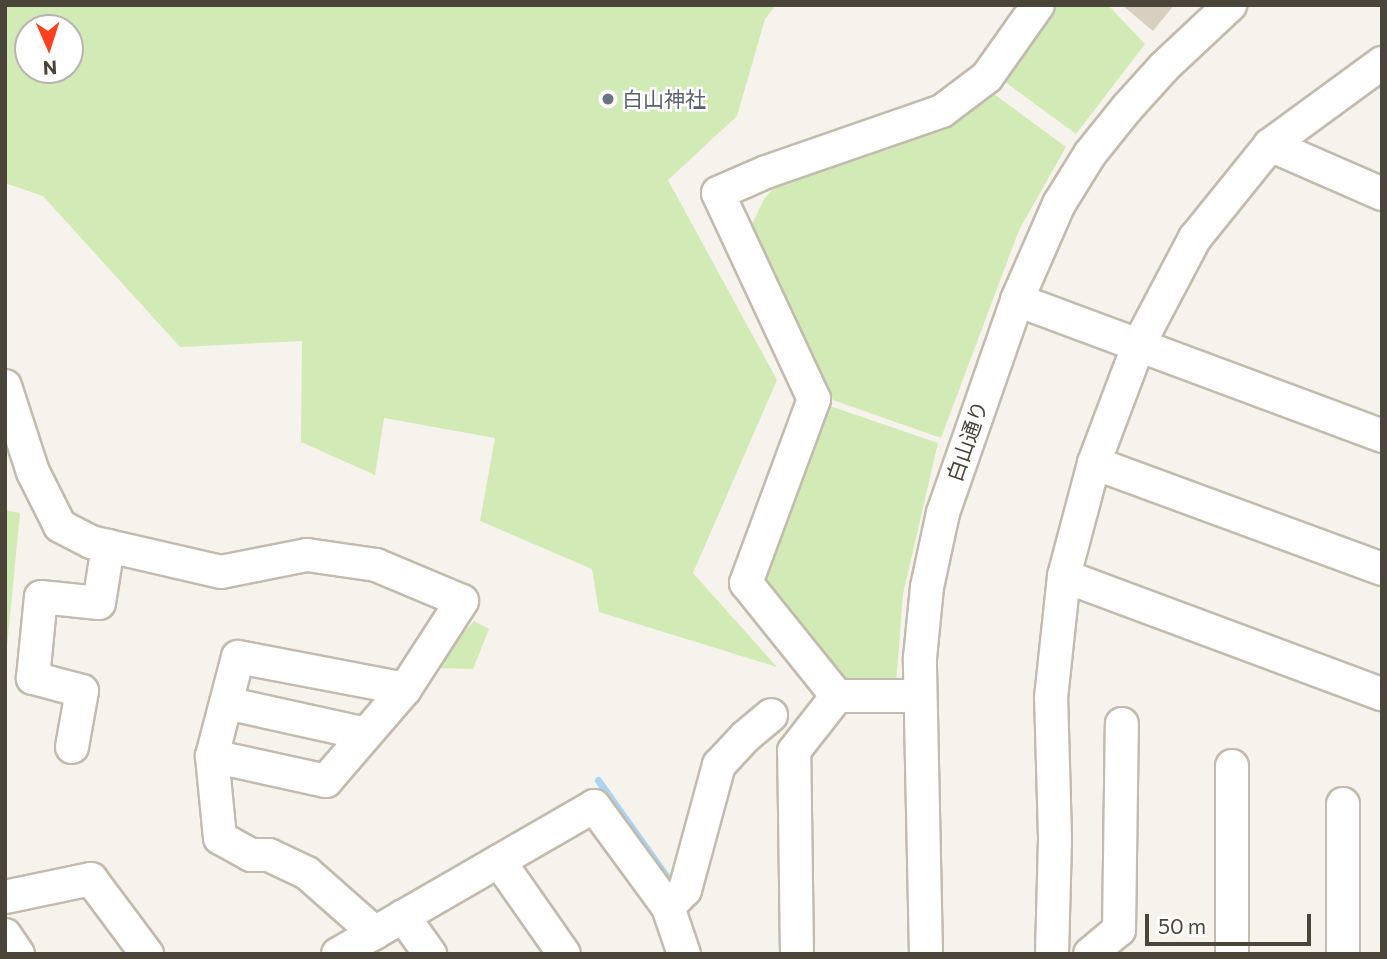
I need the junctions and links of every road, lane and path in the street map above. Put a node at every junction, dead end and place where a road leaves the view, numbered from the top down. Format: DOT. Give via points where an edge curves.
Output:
graph roads {
  1 [pos="1038,5"];
  2 [pos="1230,5"];
  3 [pos="1382,63"];
  4 [pos="1270,145"];
  5 [pos="1382,194"];
  6 [pos="1017,300"];
  7 [pos="1139,344"];
  8 [pos="5,386"];
  9 [pos="1382,436"];
  10 [pos="1094,463"];
  11 [pos="108,546"];
  12 [pos="1382,569"];
  13 [pos="1064,576"];
  14 [pos="405,689"];
  15 [pos="1382,694"];
  16 [pos="836,696"];
  17 [pos="920,696"];
  18 [pos="226,703"];
  19 [pos="771,715"];
  20 [pos="1122,724"];
  21 [pos="366,734"];
  22 [pos="72,747"];
  23 [pos="212,756"];
  24 [pos="1231,765"];
  25 [pos="1343,804"];
  26 [pos="499,860"];
  27 [pos="5,897"];
  28 [pos="668,907"];
  29 [pos="403,916"];
  30 [pos="375,933"];
  31 [pos="5,935"];
  32 [pos="18,954"];
  33 [pos="147,954"];
  34 [pos="338,954"];
  35 [pos="429,954"];
  36 [pos="564,954"];
  37 [pos="684,954"];
  38 [pos="797,954"];
  39 [pos="926,954"];
  40 [pos="1052,954"];
  41 [pos="1090,954"];
  42 [pos="1232,954"];
  43 [pos="1343,954"];
  1 -- 16 [label="street" via="987,76 942,111 718,193 814,399 746,583"];
  2 -- 6 [label="street, 白山通り" via="1164,67 1090,154 1044,234"];
  3 -- 4 [label="street"];
  4 -- 5 [label="street"];
  4 -- 7 [label="street" via="1195,238"];
  6 -- 7 [label="street"];
  6 -- 17 [label="street, 白山通り" via="943,513 927,587"];
  7 -- 9 [label="street"];
  7 -- 10 [label="street"];
  8 -- 11 [label="street" via="33,471 60,526"];
  10 -- 12 [label="street"];
  10 -- 13 [label="street"];
  11 -- 14 [label="street" via="220,572 307,555 376,565 462,601"];
  11 -- 22 [label="street" via="99,603 41,597 33,678 82,691"];
  13 -- 15 [label="street"];
  13 -- 40 [label="street" via="1051,698"];
  14 -- 18 [label="street" via="238,657"];
  14 -- 21 [label="street"];
  16 -- 17 [label="street"];
  16 -- 38 [label="street" via="794,751"];
  17 -- 39 [label="street, 白山通り"];
  18 -- 21 [label="street"];
  18 -- 23 [label="street"];
  19 -- 28 [label="street" via="719,765 685,890"];
  20 -- 41 [label="street" via="1119,930"];
  21 -- 23 [label="street" via="326,781"];
  23 -- 30 [label="street" via="220,838 251,855 269,855 307,873"];
  24 -- 42 [label="street"];
  25 -- 43 [label="street"];
  26 -- 28 [label="street" via="594,806"];
  26 -- 29 [label="street"];
  26 -- 36 [label="street"];
  27 -- 33 [label="street" via="91,879"];
  28 -- 37 [label="street"];
  29 -- 30 [label="street"];
  29 -- 35 [label="street"];
  30 -- 34 [label="street"];
  31 -- 32 [label="street"];
}
